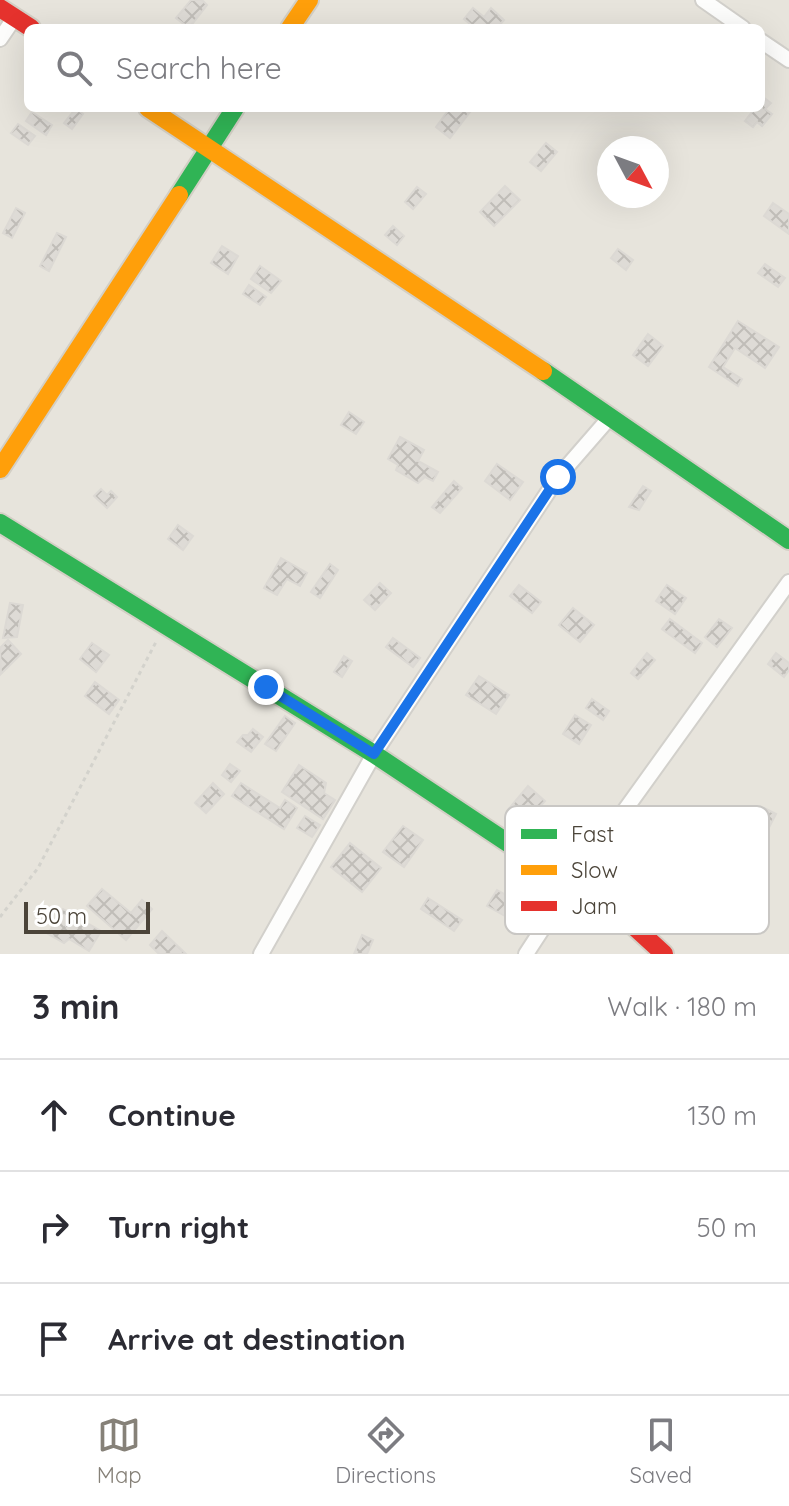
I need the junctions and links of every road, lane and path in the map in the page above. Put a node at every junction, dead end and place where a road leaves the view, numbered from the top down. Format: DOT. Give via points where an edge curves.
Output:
graph roads {
  1 [pos="309,0"];
  2 [pos="703,0"];
  3 [pos="720,4"];
  4 [pos="16,18"];
  5 [pos="293,24"];
  6 [pos="739,24"];
  7 [pos="0,39"];
  8 [pos="765,44"];
  9 [pos="789,60"];
  10 [pos="154,112"];
  11 [pos="232,112"];
  12 [pos="207,149"];
  13 [pos="611,416"];
  14 [pos="0,469"];
  15 [pos="0,523"];
  16 [pos="789,540"];
  17 [pos="789,582"];
  18 [pos="165,626"];
  19 [pos="374,754"];
  20 [pos="628,806"];
  21 [pos="505,841"];
  22 [pos="0,917"];
  23 [pos="539,934"];
  24 [pos="642,934"];
  25 [pos="261,954"];
  26 [pos="526,954"];
  27 [pos="664,954"];
  1 -- 5 [label="street"];
  2 -- 3 [label="street"];
  3 -- 6 [label="street"];
  4 -- 7 [label="street"];
  8 -- 9 [label="street"];
  10 -- 12 [label="street"];
  11 -- 12 [label="street"];
  12 -- 13 [label="street"];
  12 -- 14 [label="street"];
  13 -- 16 [label="street"];
  13 -- 19 [label="street" via="558,477"];
  15 -- 18 [label="street"];
  17 -- 20 [label="street"];
  18 -- 19 [label="street"];
  18 -- 22 [label="path" via="38,868"];
  19 -- 21 [label="street"];
  19 -- 25 [label="street"];
  23 -- 26 [label="street"];
  24 -- 27 [label="street"];
}
